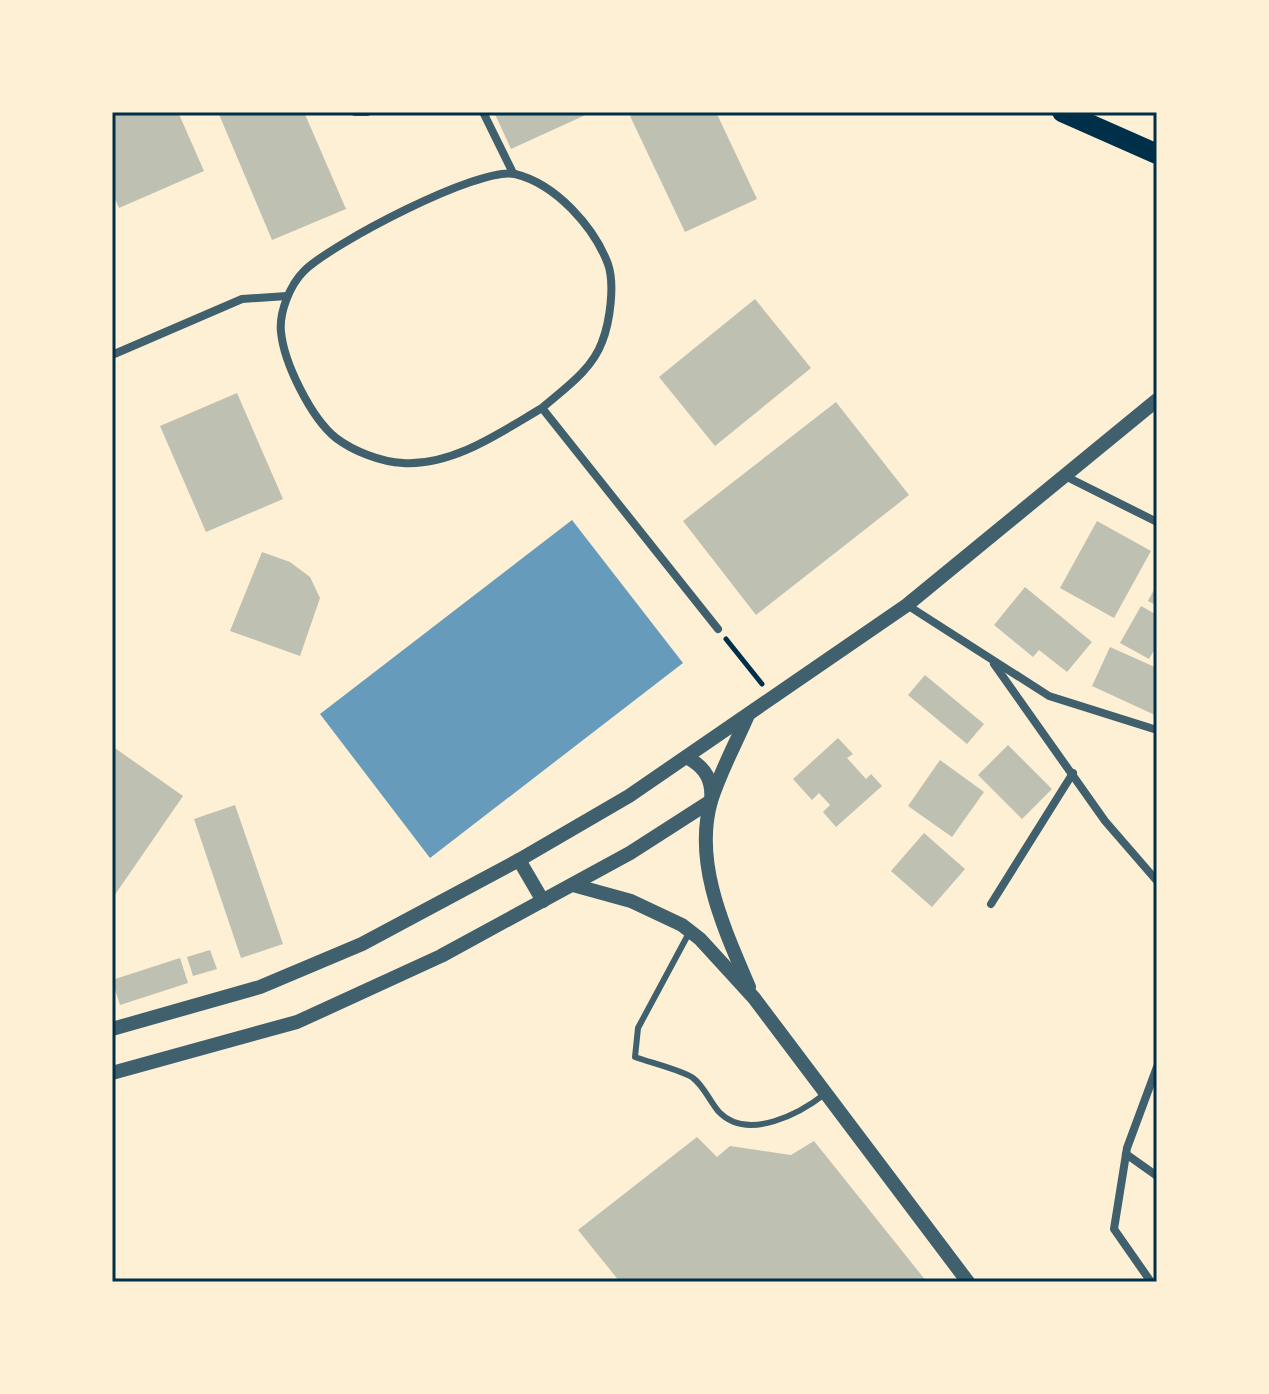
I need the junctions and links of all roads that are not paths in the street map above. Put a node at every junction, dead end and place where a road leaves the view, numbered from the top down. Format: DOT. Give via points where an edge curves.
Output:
graph roads {
  1 [pos="355,112"];
  2 [pos="367,112"];
  3 [pos="483,112"];
  4 [pos="1062,112"];
  5 [pos="1157,154"];
  6 [pos="513,173"];
  7 [pos="287,296"];
  8 [pos="112,355"];
  9 [pos="1157,400"];
  10 [pos="542,408"];
  11 [pos="1064,476"];
  12 [pos="1157,522"];
  13 [pos="907,605"];
  14 [pos="718,629"];
  15 [pos="991,659"];
  16 [pos="748,714"];
  17 [pos="1157,730"];
  18 [pos="688,758"];
  19 [pos="1073,773"];
  20 [pos="711,801"];
  21 [pos="519,860"];
  22 [pos="1157,881"];
  23 [pos="573,885"];
  24 [pos="543,901"];
  25 [pos="991,904"];
  26 [pos="690,931"];
  27 [pos="754,998"];
  28 [pos="112,1029"];
  29 [pos="112,1073"];
  30 [pos="1156,1074"];
  31 [pos="826,1093"];
  32 [pos="1126,1154"];
  33 [pos="1157,1176"];
  34 [pos="968,1282"];
  35 [pos="1151,1282"];
  1 -- 2 [label="street"];
  3 -- 6 [label="street"];
  4 -- 5 [label="main road"];
  6 -- 7 [label="street" via="449,190 335,247 302,272"];
  6 -- 10 [label="street" via="546,187 570,209 609,266 610,313 602,344 583,373"];
  7 -- 8 [label="street" via="242,299"];
  7 -- 10 [label="street" via="280,331 297,384 315,416 336,438 368,455 403,463 442,459"];
  9 -- 11 [label="street"];
  10 -- 14 [label="street"];
  11 -- 12 [label="street"];
  11 -- 13 [label="street"];
  13 -- 15 [label="street"];
  13 -- 16 [label="street"];
  15 -- 17 [label="street" via="1049,696"];
  15 -- 19 [label="street"];
  16 -- 18 [label="street"];
  16 -- 20 [label="street"];
  18 -- 20 [label="street" via="705,770"];
  18 -- 21 [label="street"];
  19 -- 22 [label="street" via="1105,821"];
  19 -- 25 [label="street"];
  20 -- 23 [label="street"];
  20 -- 27 [label="street" via="706,837 712,890"];
  21 -- 24 [label="street"];
  21 -- 28 [label="street" via="362,944 260,987"];
  23 -- 24 [label="street"];
  23 -- 26 [label="street" via="631,901"];
  24 -- 29 [label="street" via="441,956 297,1022"];
  26 -- 27 [label="street"];
  26 -- 31 [label="lane" via="638,1028 635,1057 693,1077 722,1115 740,1123 786,1118"];
  27 -- 31 [label="street"];
  30 -- 32 [label="street"];
  31 -- 34 [label="street"];
  32 -- 33 [label="street"];
  32 -- 35 [label="street" via="1114,1229"];
}
